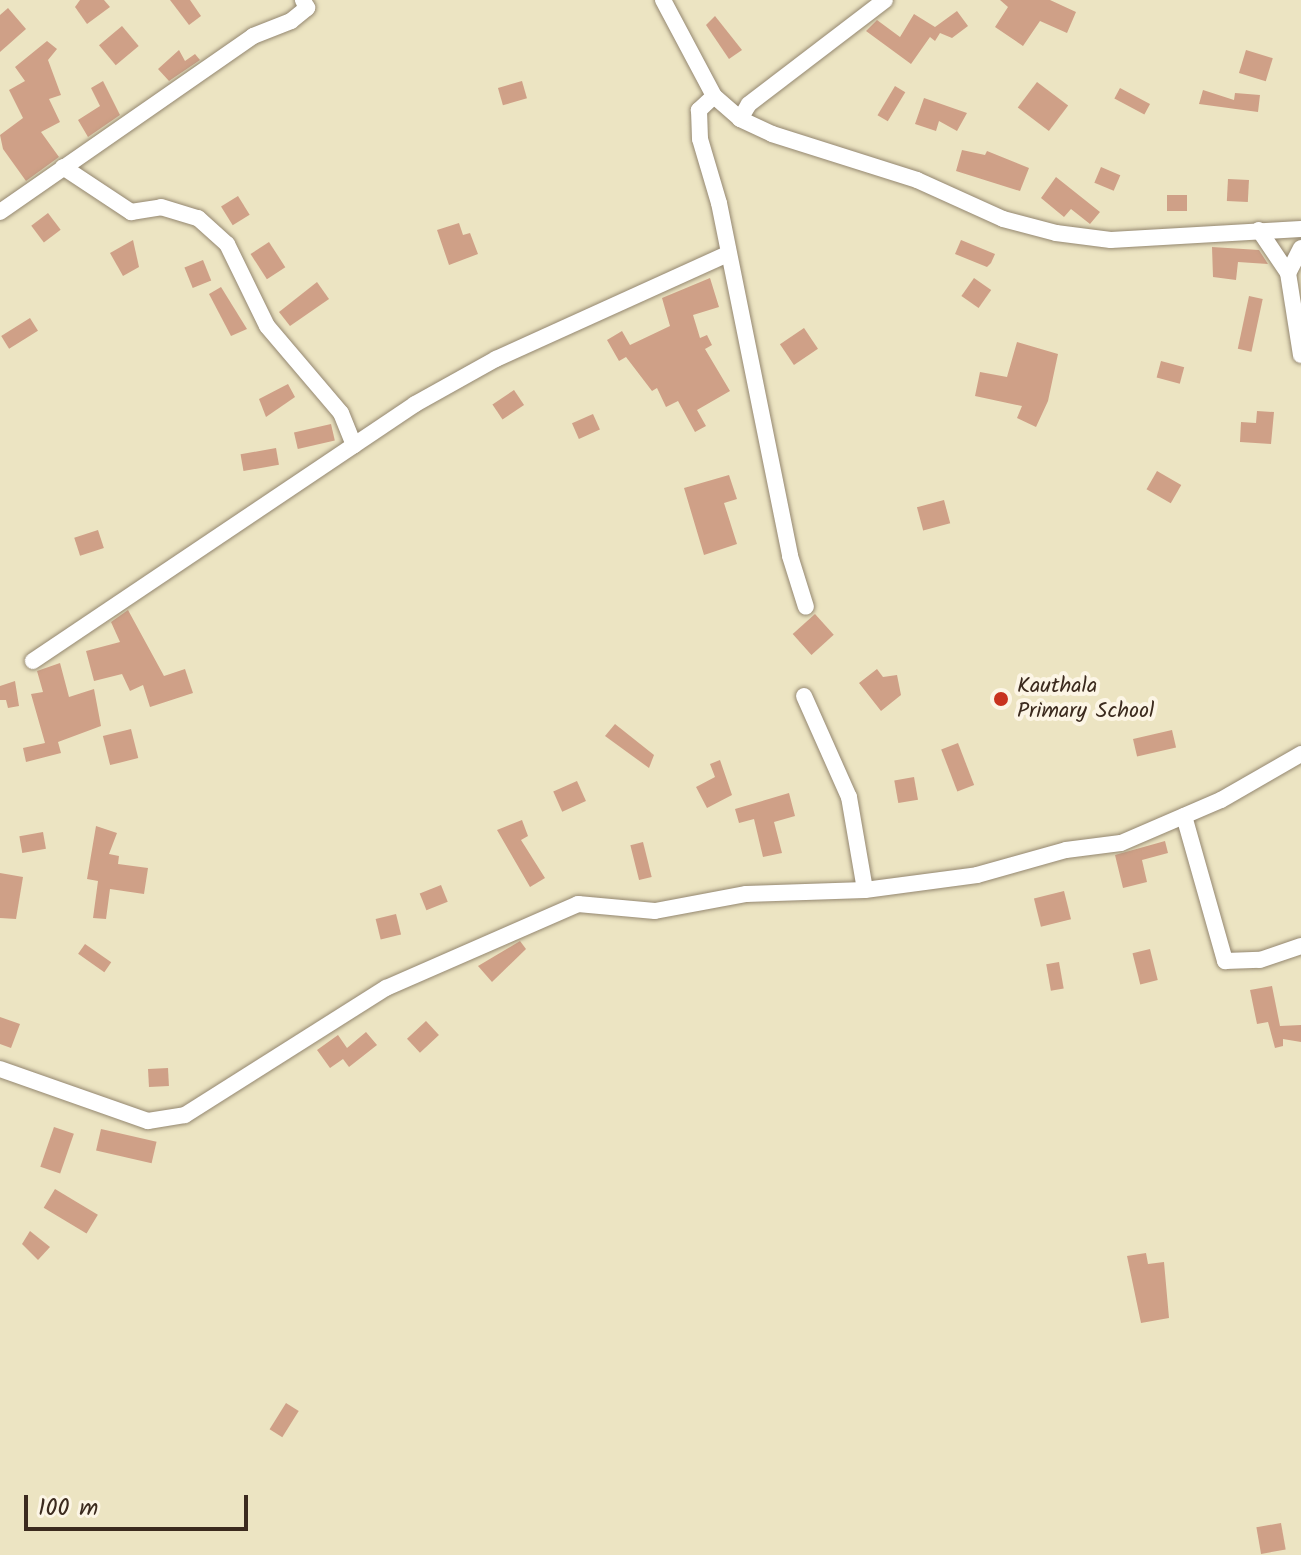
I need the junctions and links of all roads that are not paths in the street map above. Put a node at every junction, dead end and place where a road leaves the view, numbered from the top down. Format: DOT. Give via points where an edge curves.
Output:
graph roads {
  1 [pos="303,0"];
  2 [pos="663,0"];
  3 [pos="885,0"];
  4 [pos="714,96"];
  5 [pos="740,119"];
  6 [pos="63,167"];
  7 [pos="0,212"];
  8 [pos="1301,229"];
  9 [pos="1259,230"];
  10 [pos="1301,248"];
  11 [pos="728,254"];
  12 [pos="1288,273"];
  13 [pos="1301,355"];
  14 [pos="354,445"];
  15 [pos="806,607"];
  16 [pos="33,661"];
  17 [pos="804,696"];
  18 [pos="1301,754"];
  19 [pos="1184,816"];
  20 [pos="865,890"];
  21 [pos="1301,946"];
  22 [pos="0,1069"];
  1 -- 6 [label="street" via="307,8 291,21 253,36"];
  2 -- 4 [label="street"];
  3 -- 5 [label="street" via="749,104"];
  4 -- 5 [label="street"];
  4 -- 11 [label="street" via="699,110 700,139"];
  5 -- 9 [label="street" via="917,180 1003,219 1056,233 1111,240"];
  6 -- 7 [label="street"];
  6 -- 14 [label="street" via="131,212 161,207 198,218 227,244 267,326 341,413"];
  8 -- 9 [label="street"];
  9 -- 12 [label="street"];
  10 -- 12 [label="street"];
  11 -- 14 [label="street" via="496,359"];
  11 -- 15 [label="street" via="790,556"];
  12 -- 13 [label="street"];
  14 -- 16 [label="street"];
  17 -- 20 [label="street" via="849,797"];
  18 -- 19 [label="street"];
  19 -- 20 [label="street" via="1121,843 1066,850 977,875"];
  19 -- 21 [label="street" via="1225,961 1260,960"];
  20 -- 22 [label="street" via="746,894 655,911 578,904 386,988 185,1115 148,1121"];
}
